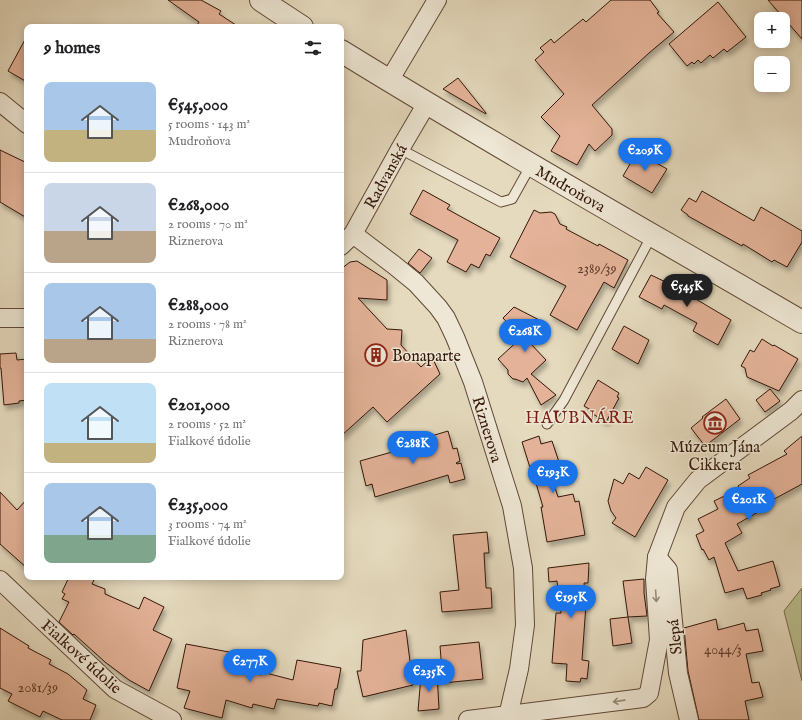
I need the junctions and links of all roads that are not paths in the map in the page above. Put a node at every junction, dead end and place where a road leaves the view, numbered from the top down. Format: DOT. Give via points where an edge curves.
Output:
graph roads {
  1 [pos="261,0"];
  2 [pos="437,0"];
  3 [pos="297,24"];
  4 [pos="344,53"];
  5 [pos="389,81"];
  6 [pos="0,102"];
  7 [pos="427,103"];
  8 [pos="24,122"];
  9 [pos="400,149"];
  10 [pos="531,165"];
  11 [pos="652,235"];
  12 [pos="347,240"];
  13 [pos="0,318"];
  14 [pos="24,318"];
  15 [pos="802,322"];
  16 [pos="802,400"];
  17 [pos="548,424"];
  18 [pos="657,557"];
  19 [pos="0,580"];
  20 [pos="508,716"];
  21 [pos="172,720"];
  22 [pos="468,720"];
  23 [pos="689,720"];
  1 -- 3 [label="street"];
  2 -- 5 [label="street"];
  4 -- 5 [label="street, Mudroňova"];
  5 -- 7 [label="street, Mudroňova"];
  6 -- 8 [label="street"];
  7 -- 9 [label="street, Radvanská"];
  7 -- 10 [label="street, Mudroňova"];
  9 -- 10 [label="lane" via="501,202 512,199"];
  9 -- 12 [label="street, Radvanská"];
  10 -- 11 [label="street, Mudroňova"];
  11 -- 15 [label="street, Mudroňova"];
  11 -- 17 [label="lane" via="564,400"];
  12 -- 20 [label="street, Riznerova" via="394,265 416,283 438,307 446,318 474,382 512,506 523,568 526,625"];
  13 -- 14 [label="street"];
  16 -- 18 [label="street" via="791,411 698,480 676,507"];
  18 -- 20 [label="street, one-way" via="654,579 659,640 649,693 643,698"];
  18 -- 23 [label="street, Slepá" via="668,570 678,673"];
  19 -- 21 [label="street, Fialkové údolie" via="115,689"];
  20 -- 22 [label="street"];
}
